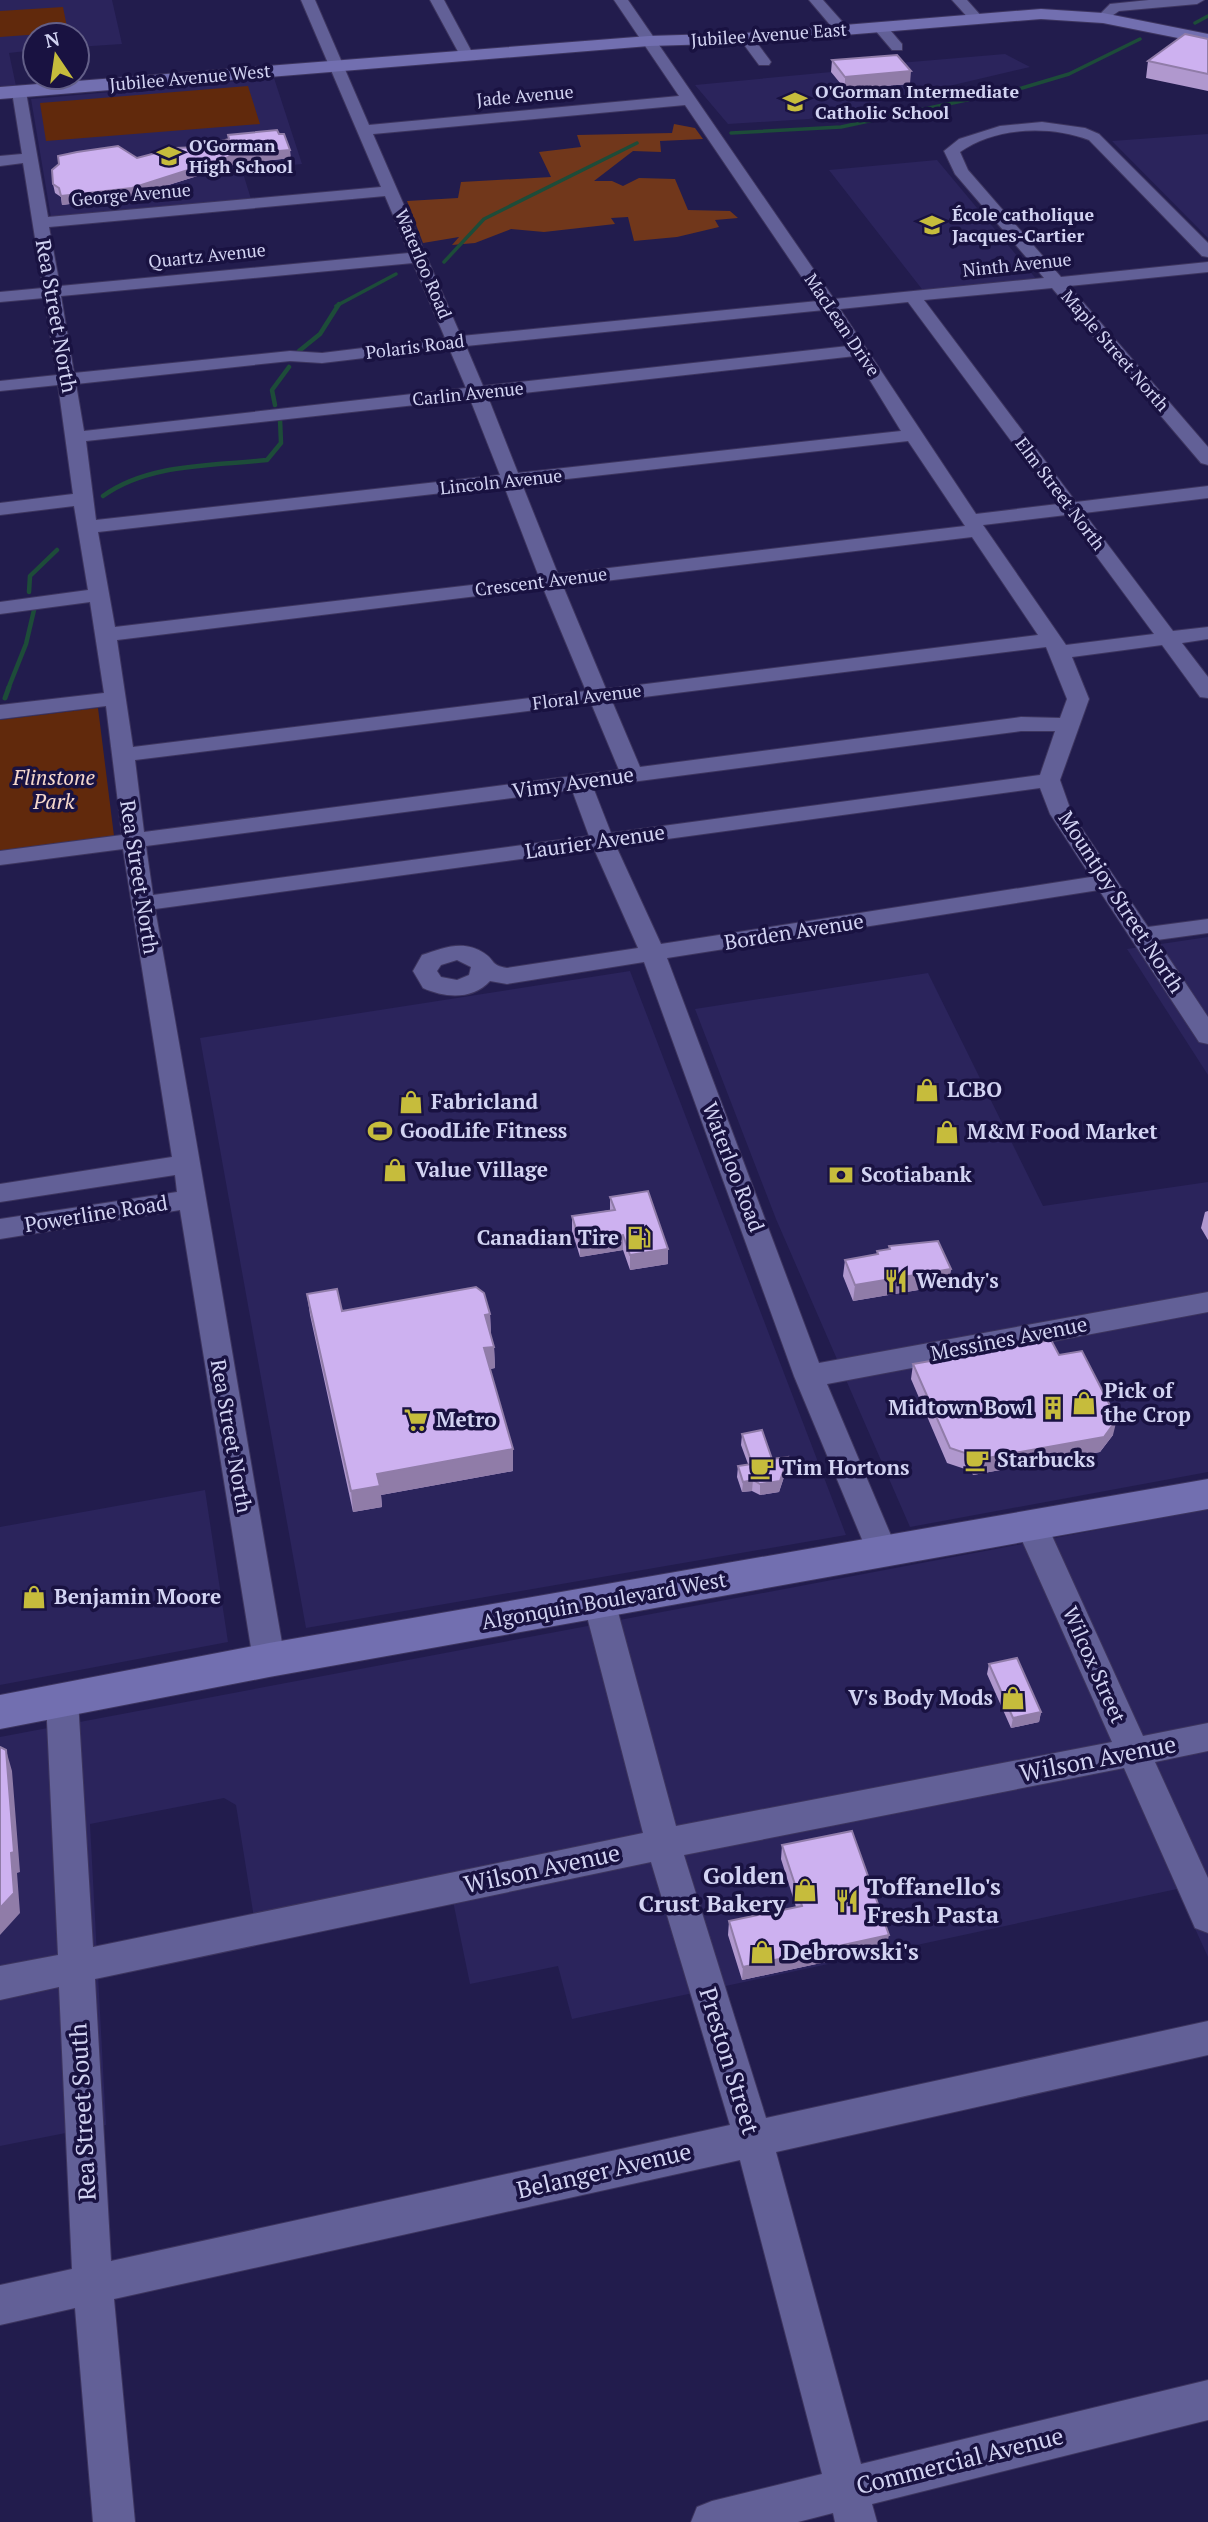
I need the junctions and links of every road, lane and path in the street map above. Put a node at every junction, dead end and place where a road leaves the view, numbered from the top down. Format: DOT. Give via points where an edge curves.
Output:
graph roads {
  1 [pos="308,0"];
  2 [pos="437,0"];
  3 [pos="621,0"];
  4 [pos="816,0"];
  5 [pos="959,0"];
  6 [pos="1197,0"];
  7 [pos="1109,8"];
  8 [pos="976,18"];
  9 [pos="880,27"];
  10 [pos="842,30"];
  11 [pos="746,38"];
  12 [pos="1208,39"];
  13 [pos="649,41"];
  14 [pos="897,47"];
  15 [pos="467,56"];
  16 [pos="764,62"];
  17 [pos="337,66"];
  18 [pos="19,92"];
  19 [pos="0,93"];
  20 [pos="688,100"];
  21 [pos="365,130"];
  22 [pos="30,158"];
  23 [pos="0,161"];
  24 [pos="392,191"];
  25 [pos="40,223"];
  26 [pos="1208,252"];
  27 [pos="419,257"];
  28 [pos="1208,267"];
  29 [pos="1056,282"];
  30 [pos="51,292"];
  31 [pos="912,296"];
  32 [pos="0,297"];
  33 [pos="829,305"];
  34 [pos="456,342"];
  35 [pos="860,350"];
  36 [pos="66,380"];
  37 [pos="0,387"];
  38 [pos="477,393"];
  39 [pos="913,435"];
  40 [pos="76,437"];
  41 [pos="1208,459"];
  42 [pos="512,481"];
  43 [pos="1208,492"];
  44 [pos="83,499"];
  45 [pos="0,509"];
  46 [pos="1070,509"];
  47 [pos="975,525"];
  48 [pos="88,527"];
  49 [pos="550,580"];
  50 [pos="100,594"];
  51 [pos="0,608"];
  52 [pos="1208,633"];
  53 [pos="104,635"];
  54 [pos="1168,638"];
  55 [pos="1056,646"];
  56 [pos="1208,692"];
  57 [pos="600,696"];
  58 [pos="116,698"];
  59 [pos="5,712"];
  60 [pos="1069,725"];
  61 [pos="122,755"];
  62 [pos="632,775"];
  63 [pos="1049,780"];
  64 [pos="581,784"];
  65 [pos="133,841"];
  66 [pos="601,841"];
  67 [pos="0,859"];
  68 [pos="1104,882"];
  69 [pos="142,904"];
  70 [pos="1208,926"];
  71 [pos="1142,935"];
  72 [pos="653,954"];
  73 [pos="483,972"];
  74 [pos="1208,1035"];
  75 [pos="186,1164"];
  76 [pos="0,1194"];
  77 [pos="191,1199"];
  78 [pos="0,1229"];
  79 [pos="1208,1302"];
  80 [pos="809,1377"];
  81 [pos="1208,1494"];
  82 [pos="1031,1527"];
  83 [pos="882,1552"];
  84 [pos="599,1601"];
  85 [pos="269,1660"];
  86 [pos="62,1700"];
  87 [pos="0,1712"];
  88 [pos="1208,1737"];
  89 [pos="1133,1752"];
  90 [pos="663,1844"];
  91 [pos="1208,1917"];
  92 [pos="74,1967"];
  93 [pos="0,1983"];
  94 [pos="1208,2038"];
  95 [pos="753,2137"];
  96 [pos="93,2285"];
  97 [pos="0,2305"];
  98 [pos="1208,2400"];
  99 [pos="851,2505"];
  100 [pos="114,2522"];
  101 [pos="712,2522"];
  1 -- 17 [label="street, Waterloo Road"];
  2 -- 15 [label="street"];
  3 -- 13 [label="street, MacLean Drive"];
  4 -- 10 [label="street"];
  5 -- 8 [label="street"];
  6 -- 7 [label="street, Jubilee Avenue East"];
  7 -- 8 [label="main road, Jubilee Avenue East"];
  7 -- 12 [label="main road"];
  8 -- 9 [label="main road, Jubilee Avenue East"];
  9 -- 10 [label="main road, Jubilee Avenue East"];
  9 -- 14 [label="street"];
  10 -- 11 [label="main road, Jubilee Avenue East"];
  11 -- 13 [label="main road, Jubilee Avenue East"];
  11 -- 16 [label="street"];
  13 -- 15 [label="main road, Jubilee Avenue East"];
  13 -- 20 [label="street, MacLean Drive"];
  15 -- 17 [label="main road, Jubilee Avenue East"];
  17 -- 18 [label="main road, Jubilee Avenue West"];
  17 -- 21 [label="street, Waterloo Road"];
  18 -- 19 [label="main road, Jubilee Avenue West"];
  18 -- 22 [label="street, Rea Street North"];
  20 -- 21 [label="street, Jade Avenue"];
  20 -- 33 [label="street, MacLean Drive"];
  21 -- 24 [label="street, Waterloo Road"];
  22 -- 23 [label="street"];
  22 -- 25 [label="street, Rea Street North"];
  24 -- 25 [label="street, George Avenue"];
  24 -- 27 [label="street, Waterloo Road"];
  25 -- 30 [label="street, Rea Street North"];
  26 -- 29 [label="street, Maple Street North" via="1094,137 1080,130 1005,131 961,142 952,151 961,171"];
  27 -- 30 [label="street, Quartz Avenue"];
  27 -- 34 [label="street, Waterloo Road"];
  28 -- 29 [label="street, Ninth Avenue"];
  29 -- 31 [label="street, Ninth Avenue"];
  29 -- 41 [label="street, Maple Street North"];
  30 -- 32 [label="street, Quartz Avenue"];
  30 -- 36 [label="street, Rea Street North"];
  31 -- 33 [label="street, Ninth Avenue"];
  31 -- 46 [label="street, Elm Street North"];
  33 -- 34 [label="street, Polaris Road"];
  33 -- 35 [label="street, MacLean Drive"];
  34 -- 36 [label="street, Polaris Road"];
  34 -- 38 [label="street, Waterloo Road"];
  35 -- 38 [label="street, Carlin Avenue"];
  35 -- 39 [label="street, MacLean Drive"];
  36 -- 37 [label="street, Polaris Road"];
  36 -- 40 [label="street, Rea Street North"];
  38 -- 40 [label="street, Carlin Avenue"];
  38 -- 42 [label="street, Waterloo Road"];
  39 -- 42 [label="street, Lincoln Avenue"];
  39 -- 47 [label="street, MacLean Drive"];
  40 -- 44 [label="street, Rea Street North"];
  42 -- 48 [label="street, Lincoln Avenue"];
  42 -- 49 [label="street, Waterloo Road"];
  43 -- 46 [label="street, Crescent Avenue"];
  44 -- 45 [label="street"];
  44 -- 48 [label="street, Rea Street North"];
  46 -- 47 [label="street, Crescent Avenue"];
  46 -- 54 [label="street, Elm Street North"];
  47 -- 49 [label="street, Crescent Avenue"];
  47 -- 55 [label="street, MacLean Drive"];
  48 -- 50 [label="street, Rea Street North"];
  49 -- 53 [label="street, Crescent Avenue"];
  49 -- 57 [label="street, Waterloo Road"];
  50 -- 51 [label="street"];
  50 -- 53 [label="street, Rea Street North"];
  52 -- 54 [label="street, Floral Avenue"];
  53 -- 58 [label="street, Rea Street North"];
  54 -- 55 [label="street, Floral Avenue"];
  54 -- 56 [label="street, Elm Street North"];
  55 -- 57 [label="street, Floral Avenue"];
  55 -- 60 [label="street" via="1078,699"];
  57 -- 61 [label="street, Floral Avenue"];
  57 -- 62 [label="street, Waterloo Road"];
  58 -- 59 [label="street"];
  58 -- 61 [label="street, Rea Street North"];
  60 -- 62 [label="street, Vimy Avenue" via="1021,724"];
  60 -- 63 [label="street"];
  61 -- 65 [label="street, Rea Street North"];
  62 -- 64 [label="street, Vimy Avenue"];
  63 -- 66 [label="street, Laurier Avenue"];
  63 -- 68 [label="street, Mountjoy Street North" via="1060,814"];
  64 -- 65 [label="street, Vimy Avenue"];
  64 -- 66 [label="street, Waterloo Road"];
  65 -- 67 [label="street, Vimy Avenue"];
  65 -- 69 [label="street, Rea Street North"];
  66 -- 69 [label="street, Laurier Avenue"];
  66 -- 72 [label="street, Waterloo Road"];
  68 -- 71 [label="street, Mountjoy Street North"];
  68 -- 72 [label="street, Borden Avenue"];
  69 -- 75 [label="street, Rea Street North"];
  70 -- 71 [label="street"];
  71 -- 74 [label="street, Mountjoy Street North"];
  72 -- 73 [label="street, Borden Avenue" via="507,976"];
  72 -- 80 [label="street, Waterloo Road"];
  75 -- 76 [label="street, Powerline Road"];
  75 -- 77 [label="street, Rea Street North"];
  77 -- 78 [label="street, Powerline Road"];
  77 -- 85 [label="street, Rea Street North"];
  79 -- 80 [label="street, Messines Avenue"];
  80 -- 83 [label="street, Waterloo Road"];
  81 -- 82 [label="main road, Algonquin Boulevard West"];
  82 -- 83 [label="main road, Algonquin Boulevard West"];
  82 -- 89 [label="street, Wilcox Street"];
  83 -- 84 [label="main road, Algonquin Boulevard West"];
  84 -- 85 [label="main road, Algonquin Boulevard West"];
  84 -- 90 [label="street, Preston Street"];
  85 -- 86 [label="main road, Algonquin Boulevard West"];
  86 -- 87 [label="main road, Algonquin Boulevard West"];
  86 -- 92 [label="street, Rea Street South"];
  88 -- 89 [label="street, Wilson Avenue"];
  89 -- 90 [label="street, Wilson Avenue"];
  89 -- 91 [label="street, Wilcox Street"];
  90 -- 92 [label="street, Wilson Avenue"];
  90 -- 95 [label="street, Preston Street"];
  92 -- 93 [label="street, Wilson Avenue"];
  92 -- 96 [label="street, Rea Street South"];
  94 -- 95 [label="street, Belanger Avenue"];
  95 -- 96 [label="street, Belanger Avenue"];
  95 -- 99 [label="street, Preston Street"];
  96 -- 97 [label="street, Belanger Avenue"];
  96 -- 100 [label="street, Rea Street South"];
  98 -- 99 [label="street, Commercial Avenue"];
  99 -- 101 [label="street, Commercial Avenue"];
}
